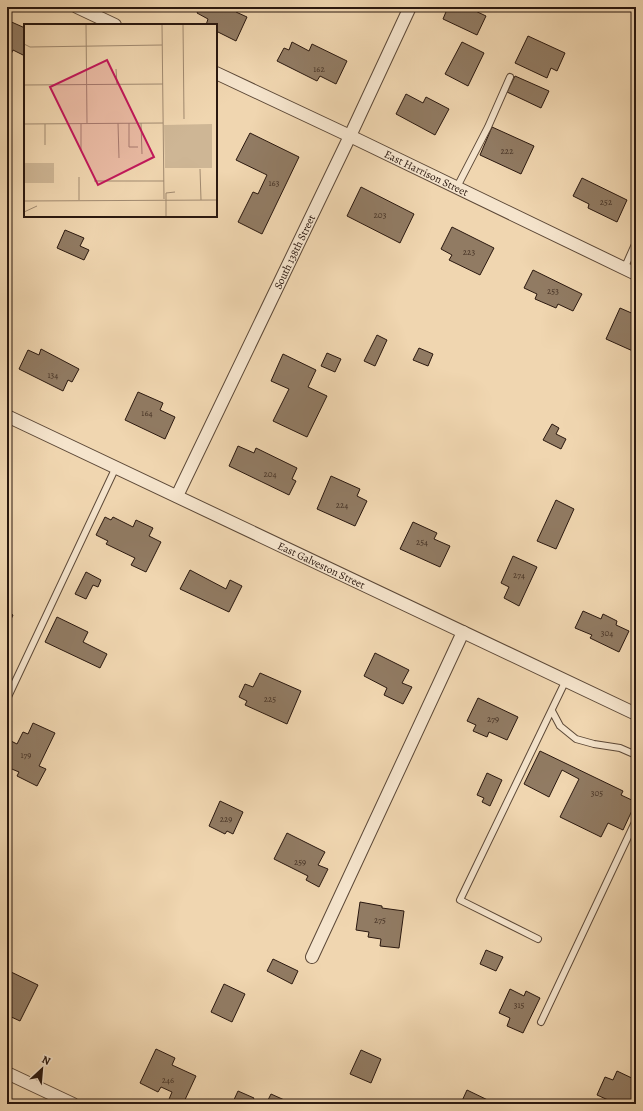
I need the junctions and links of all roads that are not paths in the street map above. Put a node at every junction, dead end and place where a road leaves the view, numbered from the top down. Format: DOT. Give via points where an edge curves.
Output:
graph roads {
  1 [pos="77,7"];
  2 [pos="410,7"];
  3 [pos="113,24"];
  4 [pos="217,73"];
  5 [pos="510,77"];
  6 [pos="350,136"];
  7 [pos="457,188"];
  8 [pos="636,242"];
  9 [pos="624,269"];
  10 [pos="636,274"];
  11 [pos="7,416"];
  12 [pos="116,468"];
  13 [pos="177,496"];
  14 [pos="463,632"];
  15 [pos="566,680"];
  16 [pos="7,699"];
  17 [pos="552,711"];
  18 [pos="636,714"];
  19 [pos="636,755"];
  20 [pos="636,820"];
  21 [pos="538,939"];
  22 [pos="312,957"];
  23 [pos="541,1022"];
  24 [pos="7,1073"];
  25 [pos="73,1104"];
  1 -- 3 [label="street"];
  2 -- 6 [label="street, South 138th Street"];
  4 -- 6 [label="street, East Harrison Street"];
  5 -- 7 [label="lane"];
  6 -- 7 [label="street, East Harrison Street"];
  6 -- 13 [label="street, South 138th Street"];
  7 -- 9 [label="street, East Harrison Street"];
  8 -- 9 [label="lane"];
  9 -- 10 [label="street, East Harrison Street"];
  11 -- 12 [label="street, East Galveston Street"];
  12 -- 13 [label="street, East Galveston Street"];
  12 -- 16 [label="lane"];
  13 -- 14 [label="street, East Galveston Street"];
  14 -- 15 [label="street, East Galveston Street"];
  14 -- 22 [label="street"];
  15 -- 17 [label="lane"];
  15 -- 18 [label="street, East Galveston Street"];
  17 -- 19 [label="lane" via="560,726 576,738 620,748"];
  17 -- 21 [label="lane" via="460,900"];
  20 -- 23 [label="lane"];
  24 -- 25 [label="street"];
}
